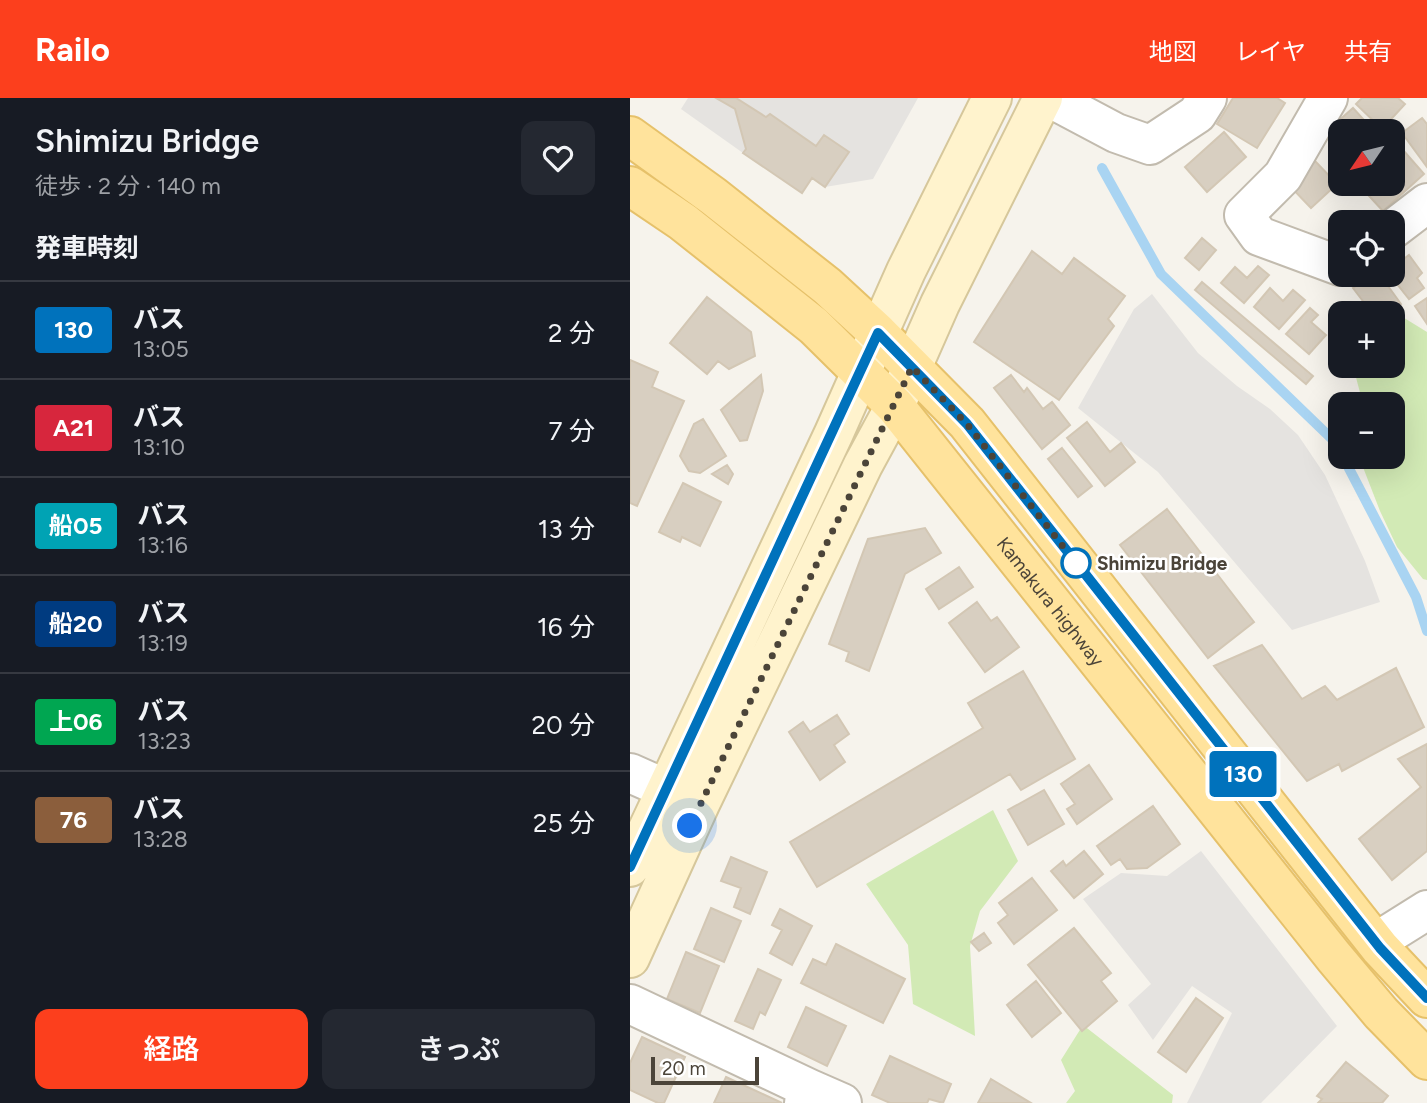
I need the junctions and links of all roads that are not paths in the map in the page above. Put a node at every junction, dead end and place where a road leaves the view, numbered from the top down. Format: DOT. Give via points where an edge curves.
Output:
graph roads {
  1 [pos="992,98"];
  2 [pos="1043,98"];
  3 [pos="1050,98"];
  4 [pos="1207,98"];
  5 [pos="1328,98"];
  6 [pos="630,136"];
  7 [pos="630,186"];
  8 [pos="1427,203"];
  9 [pos="1405,220"];
  10 [pos="1328,262"];
  11 [pos="878,333"];
  12 [pos="912,367"];
  13 [pos="861,372"];
  14 [pos="895,406"];
  15 [pos="630,773"];
  16 [pos="665,789"];
  17 [pos="700,804"];
  18 [pos="630,867"];
  19 [pos="1427,910"];
  20 [pos="1376,942"];
  21 [pos="630,958"];
  22 [pos="1427,998"];
  23 [pos="630,1004"];
  24 [pos="1427,1060"];
  25 [pos="819,1098"];
  1 -- 11 [label="street"];
  2 -- 12 [label="street"];
  3 -- 4 [label="street" via="1116,133 1150,145 1197,114"];
  5 -- 10 [label="street" via="1283,176 1244,215 1259,236"];
  6 -- 11 [label="main road" via="817,278"];
  7 -- 13 [label="main road, Kamakura highway" via="814,326"];
  8 -- 9 [label="street"];
  11 -- 12 [label="main road"];
  11 -- 13 [label="street"];
  12 -- 14 [label="street"];
  12 -- 20 [label="main road" via="967,424"];
  13 -- 14 [label="main road, Kamakura highway"];
  13 -- 16 [label="street"];
  14 -- 17 [label="street"];
  14 -- 24 [label="main road, Kamakura highway" via="1334,957"];
  15 -- 16 [label="street"];
  16 -- 17 [label="street"];
  16 -- 18 [label="street"];
  17 -- 21 [label="street"];
  19 -- 20 [label="street"];
  20 -- 22 [label="main road"];
  23 -- 25 [label="street"];
}
